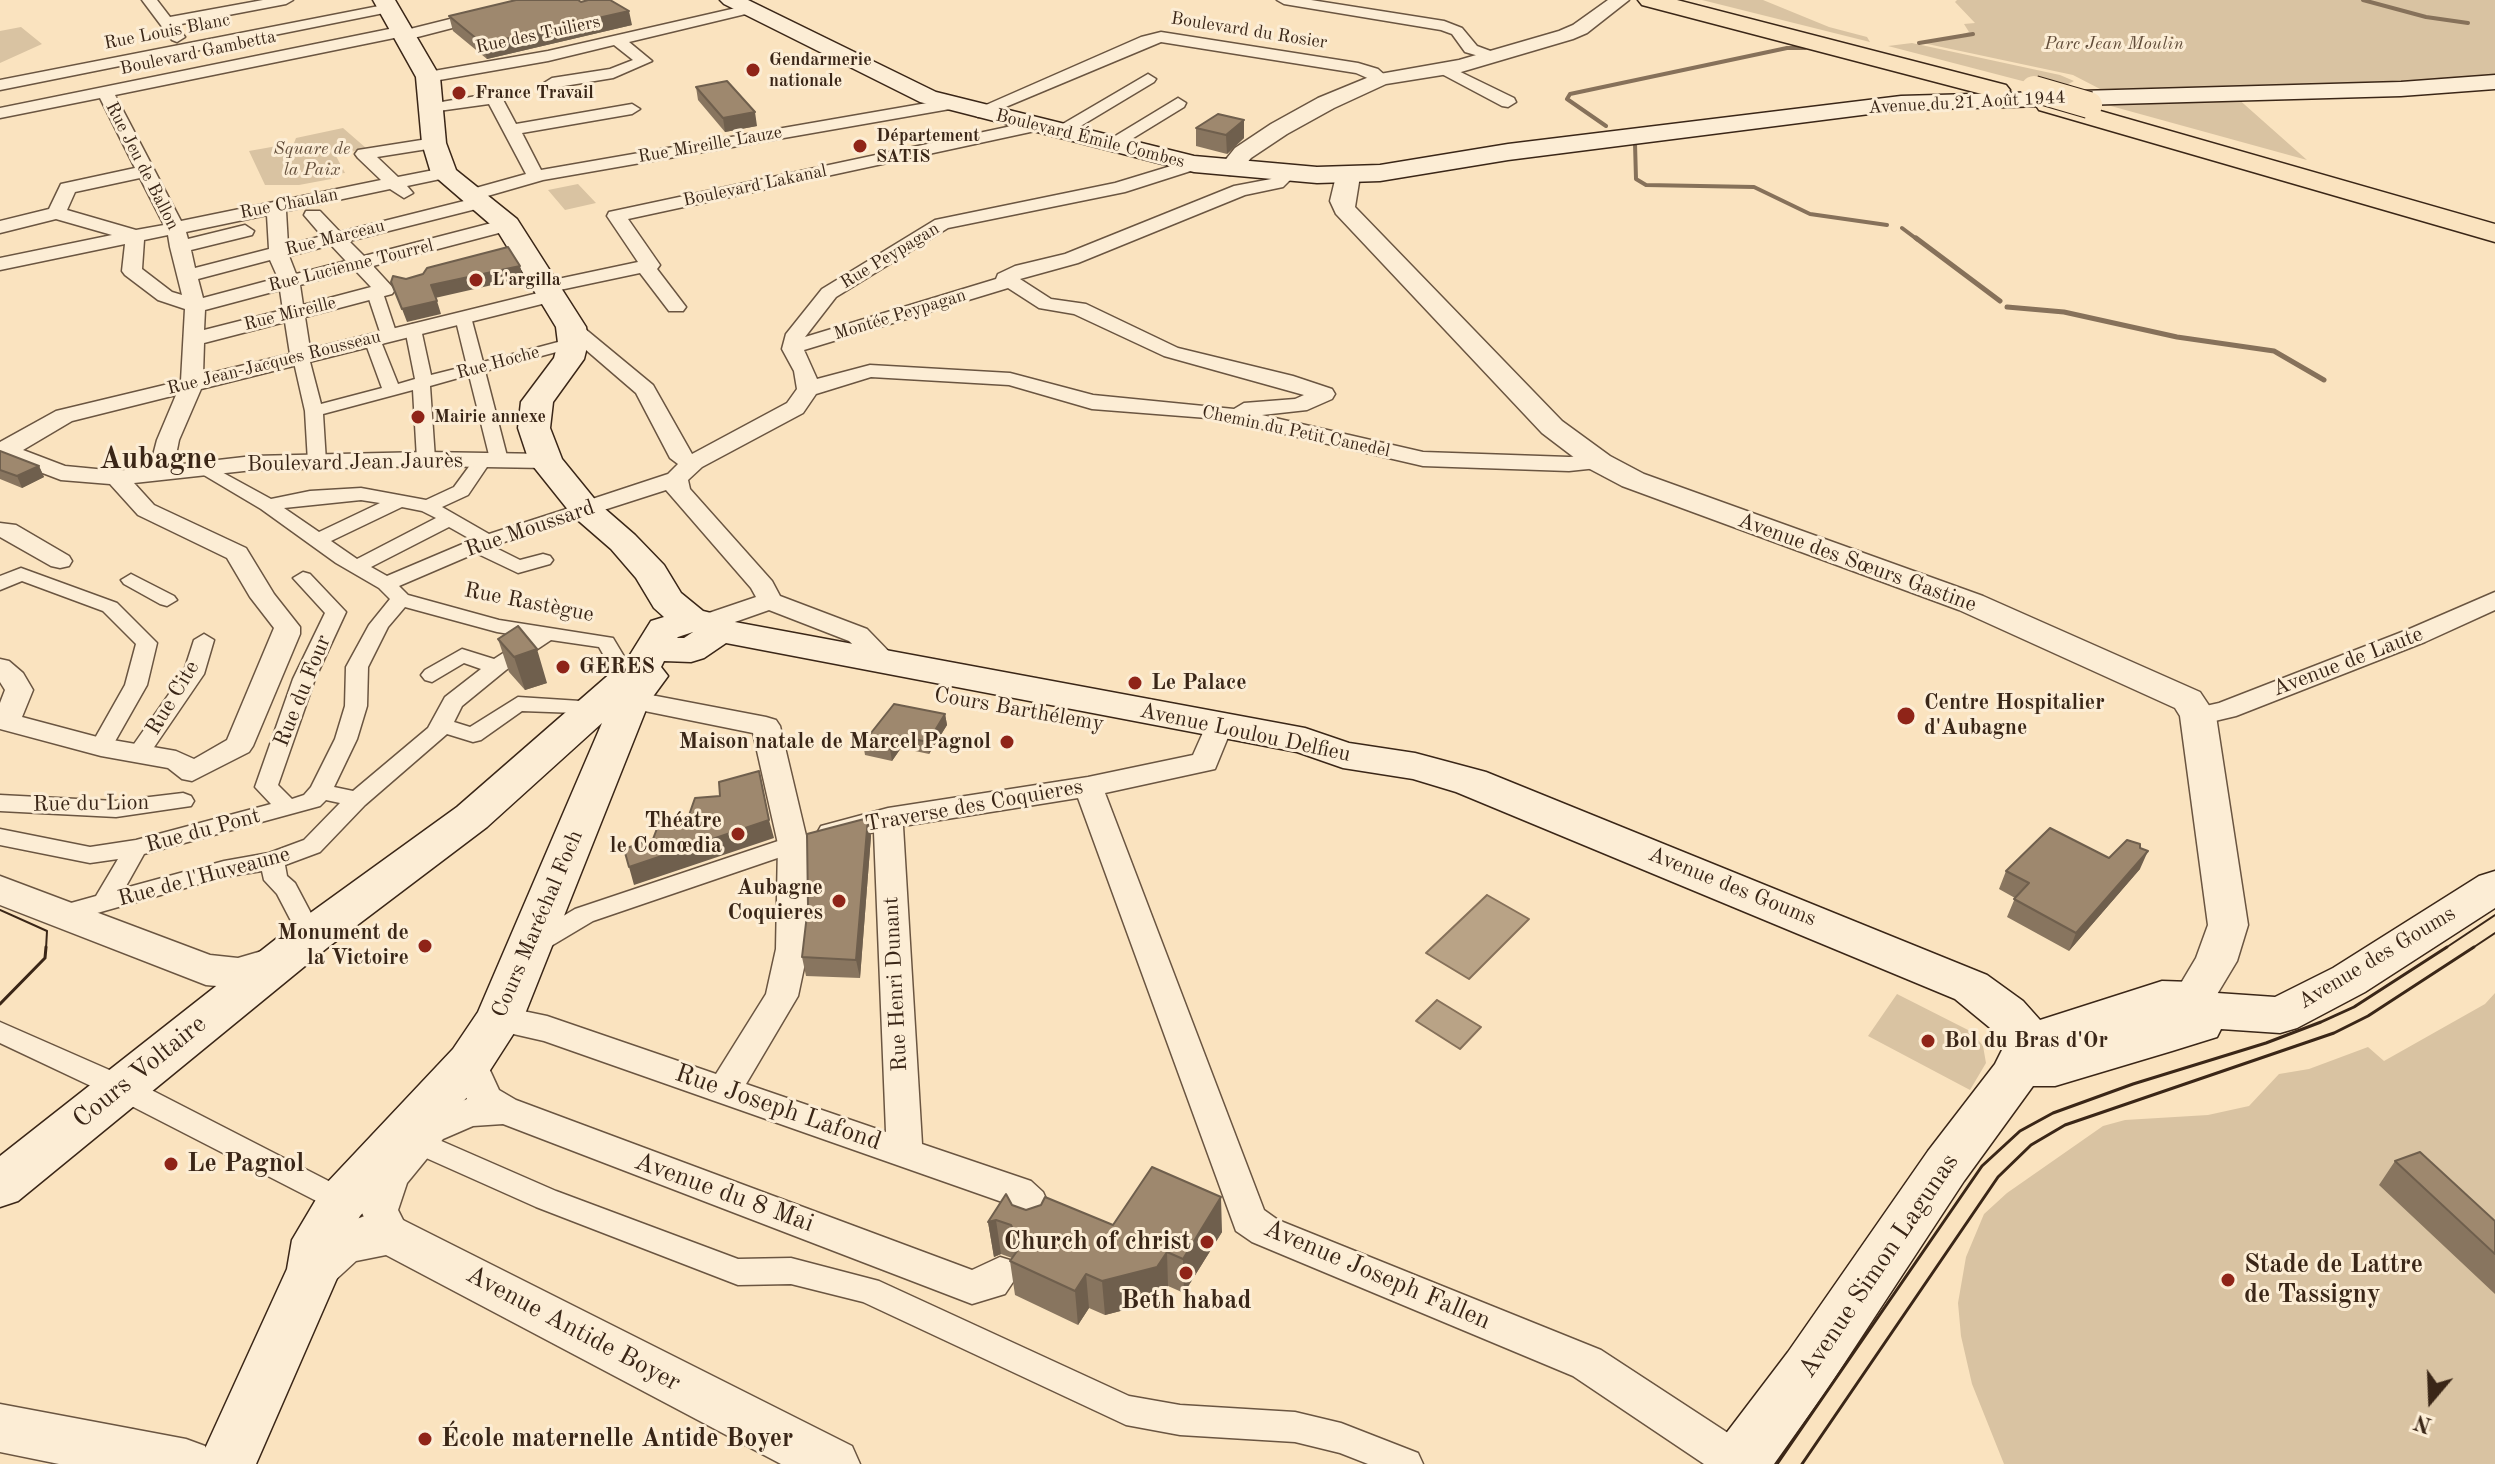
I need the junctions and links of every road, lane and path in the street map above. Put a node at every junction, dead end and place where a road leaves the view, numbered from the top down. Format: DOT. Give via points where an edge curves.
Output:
graph roads {
  1 [pos="149,0"];
  2 [pos="286,0"];
  3 [pos="544,0"];
  4 [pos="1284,0"];
  5 [pos="1650,0"];
  6 [pos="1687,0"];
  7 [pos="1617,3"];
  8 [pos="387,4"];
  9 [pos="740,5"];
  10 [pos="165,23"];
  11 [pos="405,33"];
  12 [pos="615,39"];
  13 [pos="187,48"];
  14 [pos="1496,56"];
  15 [pos="1444,69"];
  16 [pos="206,71"];
  17 [pos="428,77"];
  18 [pos="1148,79"];
  19 [pos="1381,79"];
  20 [pos="2495,82"];
  21 [pos="552,83"];
  22 [pos="0,85"];
  23 [pos="105,92"];
  24 [pos="2041,97"];
  25 [pos="1508,102"];
  26 [pos="1178,103"];
  27 [pos="950,104"];
  28 [pos="430,109"];
  29 [pos="632,109"];
  30 [pos="978,112"];
  31 [pos="0,113"];
  32 [pos="1047,129"];
  33 [pos="511,130"];
  34 [pos="434,143"];
  35 [pos="1111,144"];
  36 [pos="1194,164"];
  37 [pos="1230,168"];
  38 [pos="532,169"];
  39 [pos="146,171"];
  40 [pos="444,173"];
  41 [pos="1288,173"];
  42 [pos="1348,176"];
  43 [pos="398,188"];
  44 [pos="476,199"];
  45 [pos="358,204"];
  46 [pos="57,213"];
  47 [pos="276,215"];
  48 [pos="313,215"];
  49 [pos="428,215"];
  50 [pos="2495,220"];
  51 [pos="0,227"];
  52 [pos="175,227"];
  53 [pos="383,227"];
  54 [pos="2495,233"];
  55 [pos="135,236"];
  56 [pos="335,239"];
  57 [pos="455,239"];
  58 [pos="510,243"];
  59 [pos="180,247"];
  60 [pos="281,251"];
  61 [pos="407,251"];
  62 [pos="360,263"];
  63 [pos="0,264"];
  64 [pos="645,266"];
  65 [pos="189,275"];
  66 [pos="289,281"];
  67 [pos="1008,282"];
  68 [pos="384,291"];
  69 [pos="548,292"];
  70 [pos="195,306"];
  71 [pos="676,307"];
  72 [pos="292,314"];
  73 [pos="463,317"];
  74 [pos="413,329"];
  75 [pos="572,335"];
  76 [pos="380,337"];
  77 [pos="194,339"];
  78 [pos="793,347"];
  79 [pos="301,358"];
  80 [pos="476,369"];
  81 [pos="423,383"];
  82 [pos="192,384"];
  83 [pos="808,389"];
  84 [pos="392,391"];
  85 [pos="314,411"];
  86 [pos="1220,412"];
  87 [pos="2,451"];
  88 [pos="426,459"];
  89 [pos="491,461"];
  90 [pos="546,461"];
  91 [pos="317,462"];
  92 [pos="694,462"];
  93 [pos="1599,462"];
  94 [pos="201,468"];
  95 [pos="161,472"];
  96 [pos="117,478"];
  97 [pos="677,484"];
  98 [pos="399,501"];
  99 [pos="268,505"];
  100 [pos="428,506"];
  101 [pos="585,509"];
  102 [pos="449,519"];
  103 [pos="0,530"];
  104 [pos="318,540"];
  105 [pos="482,543"];
  106 [pos="543,560"];
  107 [pos="60,561"];
  108 [pos="350,563"];
  109 [pos="303,578"];
  110 [pos="131,580"];
  111 [pos="0,584"];
  112 [pos="393,592"];
  113 [pos="167,600"];
  114 [pos="2495,600"];
  115 [pos="770,601"];
  116 [pos="684,630"];
  117 [pos="549,632"];
  118 [pos="204,640"];
  119 [pos="615,658"];
  120 [pos="886,662"];
  121 [pos="0,667"];
  122 [pos="496,667"];
  123 [pos="432,675"];
  124 [pos="613,704"];
  125 [pos="2198,716"];
  126 [pos="441,725"];
  127 [pos="1215,735"];
  128 [pos="550,745"];
  129 [pos="101,747"];
  130 [pos="138,754"];
  131 [pos="1343,755"];
  132 [pos="608,760"];
  133 [pos="1415,766"];
  134 [pos="1088,787"];
  135 [pos="316,796"];
  136 [pos="357,800"];
  137 [pos="183,801"];
  138 [pos="0,803"];
  139 [pos="284,809"];
  140 [pos="888,818"];
  141 [pos="331,823"];
  142 [pos="0,837"];
  143 [pos="793,844"];
  144 [pos="136,848"];
  145 [pos="272,861"];
  146 [pos="2495,887"];
  147 [pos="0,890"];
  148 [pos="104,903"];
  149 [pos="62,914"];
  150 [pos="531,946"];
  151 [pos="296,948"];
  152 [pos="2200,1005"];
  153 [pos="499,1019"];
  154 [pos="0,1032"];
  155 [pos="2025,1054"];
  156 [pos="470,1062"];
  157 [pos="120,1087"];
  158 [pos="725,1089"];
  159 [pos="504,1110"];
  160 [pos="411,1138"];
  161 [pos="905,1151"];
  162 [pos="0,1186"];
  163 [pos="342,1201"];
  164 [pos="1031,1225"];
  165 [pos="391,1234"];
  166 [pos="314,1269"];
  167 [pos="1000,1273"];
  168 [pos="0,1428"];
  169 [pos="186,1464"];
  170 [pos="227,1464"];
  171 [pos="833,1464"];
  172 [pos="1407,1464"];
  173 [pos="1739,1464"];
  1 -- 10 [label="street"];
  2 -- 10 [label="street"];
  3 -- 11 [label="street, Boulevard Gambetta"];
  4 -- 14 [label="street" via="1444,26 1457,31 1471,49"];
  5 -- 24 [label="highway"];
  6 -- 24 [label="highway"];
  7 -- 14 [label="street" via="1566,35"];
  8 -- 11 [label="main road"];
  8 -- 13 [label="street, Rue Louis Blanc"];
  9 -- 12 [label="street, Rue des Tuiliers"];
  9 -- 27 [label="main road, Boulevard Émile Combes"];
  10 -- 13 [label="street"];
  11 -- 16 [label="street, Boulevard Gambetta"];
  11 -- 17 [label="main road"];
  12 -- 17 [label="street, Rue des Tuiliers"];
  12 -- 21 [label="street" via="644,61 613,73"];
  13 -- 16 [label="street"];
  13 -- 22 [label="street, Rue Louis Blanc"];
  14 -- 15 [label="street"];
  15 -- 19 [label="street"];
  15 -- 25 [label="street"];
  16 -- 23 [label="street, Boulevard Gambetta"];
  17 -- 28 [label="main road"];
  18 -- 32 [label="street, Boulevard Lakanal"];
  19 -- 30 [label="street, Boulevard du Rosier" via="1358,68 1161,37"];
  19 -- 37 [label="street" via="1279,129"];
  20 -- 42 [label="main road, Avenue du 21 Août 1944" via="1901,103"];
  23 -- 31 [label="street, Boulevard Gambetta"];
  23 -- 39 [label="street, Rue Jeu de Ballon"];
  24 -- 50 [label="highway, bridge" via="2089,105"];
  24 -- 54 [label="highway"];
  26 -- 35 [label="street"];
  27 -- 30 [label="main road, Boulevard Émile Combes"];
  27 -- 38 [label="street, Rue Mireille Lauze" via="694,147 685,133"];
  28 -- 33 [label="street" via="494,98"];
  28 -- 34 [label="main road"];
  29 -- 33 [label="street"];
  30 -- 32 [label="main road, Boulevard Émile Combes"];
  32 -- 35 [label="main road, Boulevard Émile Combes"];
  32 -- 64 [label="street, Boulevard Lakanal" via="616,216 650,265"];
  33 -- 38 [label="street"];
  34 -- 40 [label="main road"];
  34 -- 43 [label="street" via="364,154"];
  35 -- 36 [label="main road, Boulevard Émile Combes"];
  36 -- 37 [label="main road, Boulevard Émile Combes"];
  36 -- 78 [label="street, Rue Peypagan" via="1119,188 942,224 829,293 793,338"];
  37 -- 41 [label="main road, Boulevard Émile Combes"];
  38 -- 44 [label="street"];
  39 -- 46 [label="street" via="67,188"];
  39 -- 52 [label="street, Rue Jeu de Ballon"];
  40 -- 43 [label="street, Rue Chaulan"];
  40 -- 44 [label="main road"];
  41 -- 42 [label="main road, Avenue du 21 Août 1944"];
  41 -- 67 [label="street, Montée Peypagan" via="1277,183 1223,196 1071,259 1022,270 1005,278"];
  42 -- 93 [label="street, Avenue des Sœurs Gastine" via="1344,209 1552,427"];
  43 -- 45 [label="street"];
  43 -- 47 [label="street, Rue Chaulan"];
  43 -- 49 [label="street"];
  44 -- 49 [label="street, Rue Marceau"];
  44 -- 58 [label="main road"];
  45 -- 48 [label="street"];
  45 -- 53 [label="street"];
  46 -- 51 [label="street"];
  46 -- 55 [label="street"];
  47 -- 48 [label="street"];
  47 -- 52 [label="street, Rue Chaulan"];
  47 -- 59 [label="street"];
  47 -- 60 [label="street"];
  48 -- 56 [label="street"];
  49 -- 53 [label="street, Rue Marceau"];
  49 -- 57 [label="street"];
  52 -- 55 [label="street, Rue Chaulan"];
  52 -- 59 [label="street, Rue Jeu de Ballon"];
  53 -- 56 [label="street, Rue Marceau"];
  53 -- 61 [label="street"];
  55 -- 63 [label="street, Rue Chaulan"];
  55 -- 70 [label="street" via="132,271 165,296"];
  56 -- 60 [label="street, Rue Marceau"];
  56 -- 62 [label="street"];
  57 -- 58 [label="street, Rue Lucienne Tourrel"];
  57 -- 61 [label="street, Rue Lucienne Tourrel"];
  58 -- 69 [label="main road"];
  59 -- 65 [label="street, Rue Jeu de Ballon"];
  60 -- 65 [label="street, Rue Marceau"];
  60 -- 66 [label="street"];
  61 -- 62 [label="street, Rue Lucienne Tourrel"];
  62 -- 66 [label="street, Rue Lucienne Tourrel"];
  62 -- 68 [label="street"];
  64 -- 69 [label="street, Rue Jean-Jacques Rousseau"];
  64 -- 71 [label="street"];
  65 -- 70 [label="street, Rue Jeu de Ballon"];
  66 -- 70 [label="street, Rue Lucienne Tourrel"];
  66 -- 72 [label="street"];
  67 -- 78 [label="street, Montée Peypagan"];
  67 -- 86 [label="street" via="1046,304 1079,308 1171,352 1324,394 1299,405"];
  68 -- 72 [label="street, Rue Mireille"];
  68 -- 76 [label="street"];
  69 -- 73 [label="street, Rue Jean-Jacques Rousseau"];
  69 -- 75 [label="main road"];
  70 -- 77 [label="street, Rue Jeu de Ballon"];
  72 -- 77 [label="street, Rue Mireille"];
  72 -- 79 [label="street"];
  73 -- 74 [label="street, Rue Jean-Jacques Rousseau"];
  73 -- 80 [label="street"];
  74 -- 76 [label="street, Rue Jean-Jacques Rousseau"];
  74 -- 81 [label="street"];
  75 -- 80 [label="street, Rue Hoche"];
  75 -- 90 [label="main road" via="569,359 537,402 534,428"];
  75 -- 92 [label="street" via="645,390 682,458"];
  76 -- 79 [label="street, Rue Jean-Jacques Rousseau"];
  76 -- 84 [label="street"];
  77 -- 82 [label="street, Rue Jeu de Ballon"];
  78 -- 83 [label="street"];
  79 -- 82 [label="street, Rue Jean-Jacques Rousseau"];
  79 -- 85 [label="street"];
  80 -- 81 [label="street, Rue Hoche"];
  80 -- 89 [label="street"];
  81 -- 84 [label="street, Rue Hoche"];
  81 -- 88 [label="street"];
  82 -- 87 [label="street, Rue Jean-Jacques Rousseau" via="64,416"];
  82 -- 95 [label="street, Rue Jeu de Ballon" via="163,453"];
  83 -- 86 [label="street, Chemin du Petit Canedel" via="870,371 1010,379 1092,402"];
  83 -- 92 [label="street" via="795,408"];
  84 -- 85 [label="street, Rue Hoche"];
  85 -- 91 [label="street"];
  86 -- 93 [label="street, Chemin du Petit Canedel" via="1423,459"];
  87 -- 96 [label="street, Boulevard Jean Jaurès" via="61,473"];
  88 -- 89 [label="street, Boulevard Jean Jaurès"];
  88 -- 91 [label="street, Boulevard Jean Jaurès"];
  89 -- 90 [label="street, Boulevard Jean Jaurès"];
  89 -- 100 [label="street" via="461,491"];
  90 -- 101 [label="main road"];
  91 -- 94 [label="street, Boulevard Jean Jaurès"];
  92 -- 97 [label="street"];
  93 -- 125 [label="street, Avenue des Sœurs Gastine" via="1644,485 1971,603 2161,686 2188,700"];
  94 -- 95 [label="street, Boulevard Jean Jaurès"];
  94 -- 99 [label="street, Rue Rastègue"];
  95 -- 96 [label="street, Boulevard Jean Jaurès"];
  96 -- 130 [label="street" via="146,510 237,553 281,616 287,634 239,746 192,772 176,760"];
  97 -- 101 [label="street, Rue Moussard"];
  97 -- 115 [label="street"];
  98 -- 99 [label="street" via="361,494"];
  98 -- 100 [label="street"];
  98 -- 104 [label="street"];
  99 -- 104 [label="street, Rue Rastègue"];
  100 -- 102 [label="street"];
  101 -- 105 [label="street, Rue Moussard"];
  101 -- 116 [label="main road" via="651,573"];
  102 -- 105 [label="street"];
  102 -- 108 [label="street"];
  103 -- 107 [label="street"];
  104 -- 108 [label="street, Rue Rastègue"];
  105 -- 106 [label="street" via="518,567"];
  105 -- 112 [label="street, Rue Moussard"];
  108 -- 112 [label="street, Rue Rastègue"];
  109 -- 139 [label="street, Rue du Four" via="336,612 304,679 266,787"];
  110 -- 113 [label="street"];
  111 -- 129 [label="street" via="21,574 110,607 147,643 136,685"];
  112 -- 117 [label="street, Rue Rastègue" via="497,626"];
  112 -- 135 [label="street" via="357,667 356,706 346,739"];
  114 -- 125 [label="street, Avenue de Laute" via="2416,636 2226,710"];
  115 -- 116 [label="street"];
  115 -- 120 [label="street" via="858,635"];
  116 -- 120 [label="main road, Avenue Loulou Delfieu"];
  116 -- 124 [label="main road, Cours Maréchal Foch" via="638,687"];
  116 -- 127 [label="main road, Cours Barthélemy"];
  117 -- 119 [label="street, Rue Rastègue" via="606,642"];
  117 -- 122 [label="street, Rue de l'Huveaune"];
  118 -- 130 [label="street, Rue Cite" via="193,674"];
  120 -- 127 [label="main road, Avenue Loulou Delfieu"];
  121 -- 129 [label="street" via="19,690 6,722"];
  122 -- 123 [label="street" via="462,655"];
  122 -- 126 [label="street, Rue de l'Huveaune" via="453,702"];
  124 -- 126 [label="street" via="518,704 473,735"];
  124 -- 128 [label="main road, Cours Maréchal Foch"];
  124 -- 132 [label="main road, Cours Maréchal Foch"];
  124 -- 143 [label="street" via="766,726"];
  125 -- 152 [label="street" via="2228,925"];
  126 -- 136 [label="street, Rue de l'Huveaune"];
  127 -- 131 [label="main road, Cours Barthélemy" via="1291,758"];
  127 -- 134 [label="street, Traverse des Coquieres" via="1205,762"];
  128 -- 132 [label="main road" via="584,745"];
  128 -- 151 [label="main road, Cours Maréchal Foch" via="472,817"];
  129 -- 130 [label="street"];
  131 -- 133 [label="main road, Avenue Loulou Delfieu"];
  132 -- 150 [label="main road, Cours Maréchal Foch"];
  133 -- 155 [label="main road, Avenue des Goums" via="1471,782 1971,987 2006,1014"];
  134 -- 140 [label="street, Traverse des Coquieres"];
  134 -- 173 [label="street, Avenue Joseph Fallen" via="1249,1220 1587,1363"];
  135 -- 136 [label="street"];
  135 -- 139 [label="street, Rue du Pont"];
  135 -- 141 [label="street"];
  136 -- 141 [label="street, Rue de l'Huveaune"];
  137 -- 138 [label="street, Rue du Lion" via="116,809"];
  139 -- 144 [label="street, Rue du Pont"];
  140 -- 143 [label="street, Traverse des Coquieres"];
  140 -- 161 [label="street, Rue Henri Dunant"];
  141 -- 145 [label="street, Rue de l'Huveaune" via="312,846"];
  142 -- 144 [label="street" via="90,855"];
  143 -- 150 [label="street, Traverse des Coquieres" via="584,915"];
  143 -- 158 [label="street" via="789,975 767,1024"];
  144 -- 148 [label="street, Rue du Pont"];
  145 -- 148 [label="street, Rue de l'Huveaune"];
  145 -- 151 [label="street" via="276,880 286,889"];
  146 -- 152 [label="main road, Avenue des Goums" via="2349,980 2280,1015"];
  147 -- 149 [label="street"];
  148 -- 149 [label="street, Rue de l'Huveaune"];
  149 -- 151 [label="street" via="206,970 238,973"];
  150 -- 153 [label="main road, Cours Maréchal Foch"];
  151 -- 157 [label="main road, Cours Voltaire"];
  152 -- 155 [label="main road" via="2200,1024 2055,1067"];
  153 -- 156 [label="main road, Cours Maréchal Foch"];
  153 -- 158 [label="street, Rue Joseph Lafond" via="547,1029"];
  154 -- 157 [label="street"];
  155 -- 173 [label="main road, Avenue Simon Lagunas"];
  156 -- 159 [label="street, Avenue du 8 Mai" via="487,1100"];
  156 -- 160 [label="main road, Cours Maréchal Foch"];
  157 -- 162 [label="main road, Cours Voltaire"];
  157 -- 163 [label="street"];
  158 -- 161 [label="street, Rue Joseph Lafond"];
  159 -- 160 [label="street" via="469,1112"];
  159 -- 167 [label="street, Avenue du 8 Mai" via="972,1287 992,1282"];
  160 -- 163 [label="main road, Cours Maréchal Foch"];
  160 -- 165 [label="street" via="379,1211"];
  160 -- 172 [label="street" via="546,1199 738,1272 791,1271 868,1290 1126,1410 1180,1420 1295,1427"];
  161 -- 164 [label="street, Rue Joseph Lafond" via="1018,1192 1030,1203"];
  163 -- 166 [label="main road, Cours Maréchal Foch" via="319,1240"];
  165 -- 166 [label="street" via="339,1246"];
  165 -- 171 [label="street, Avenue Antide Boyer"];
  166 -- 170 [label="main road, Cours Maréchal Foch"];
  168 -- 169 [label="street"];
}
